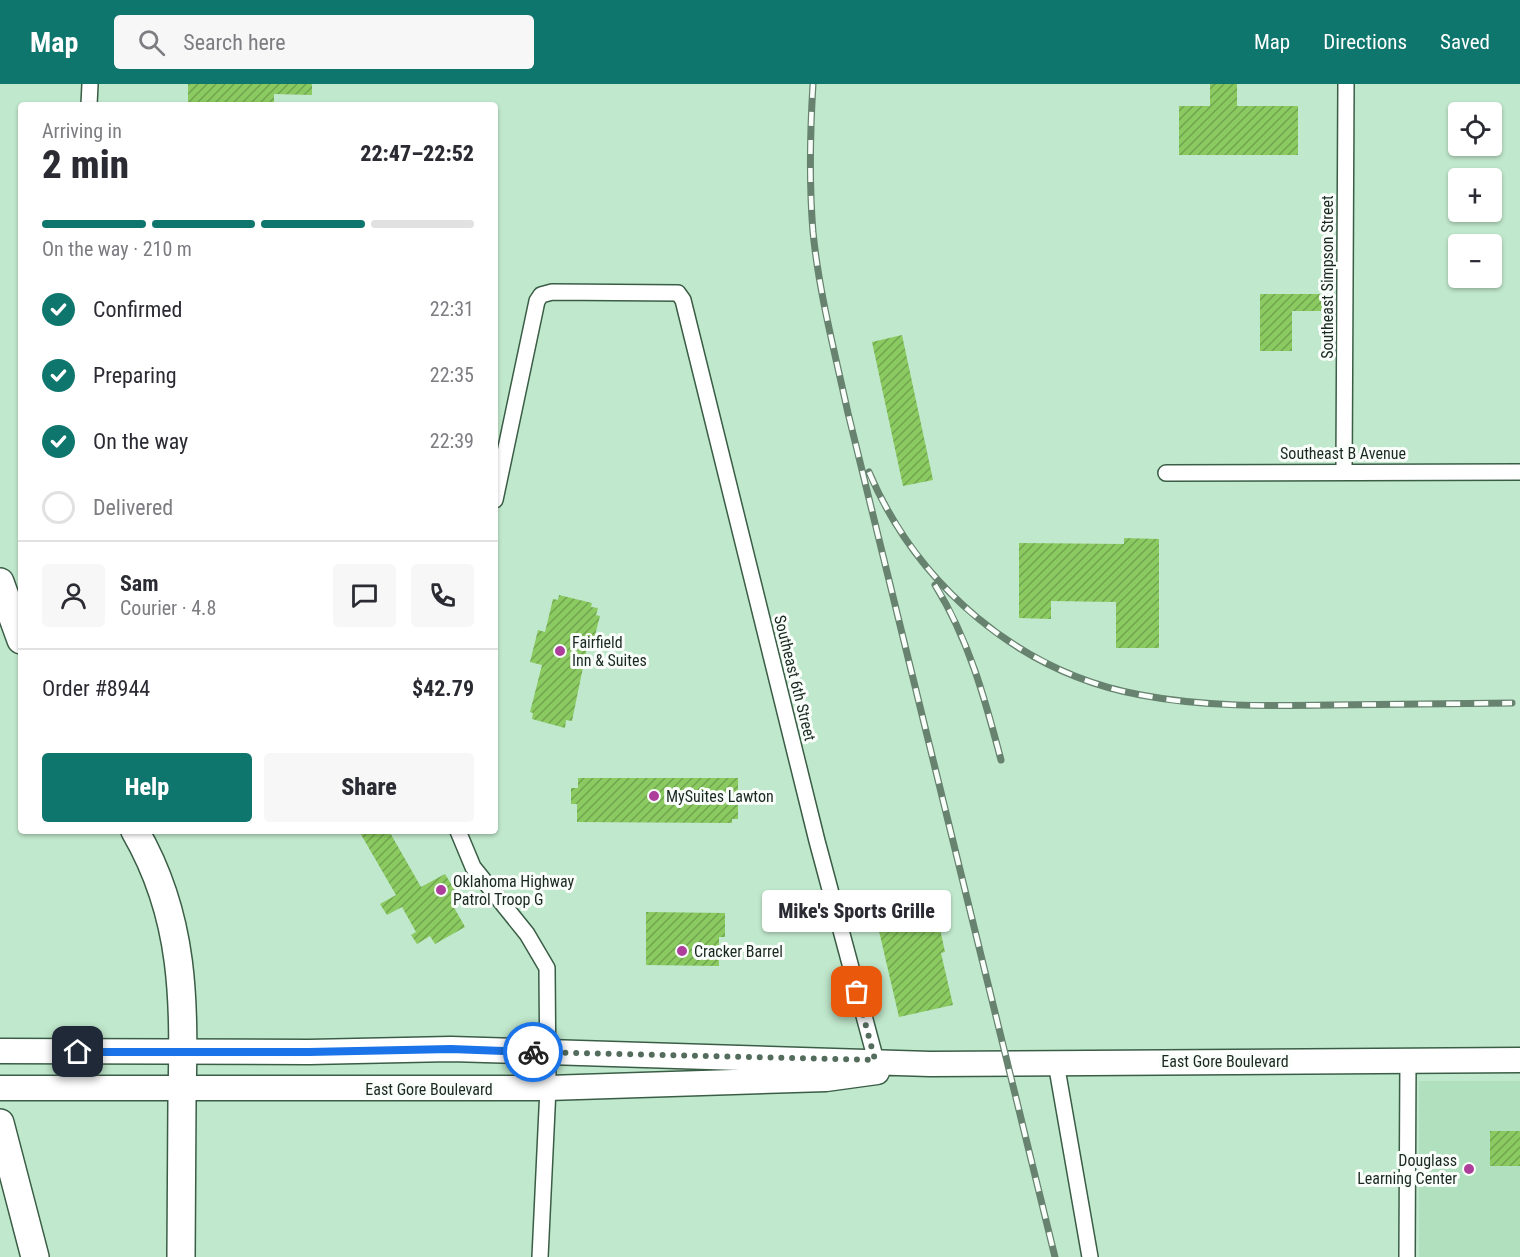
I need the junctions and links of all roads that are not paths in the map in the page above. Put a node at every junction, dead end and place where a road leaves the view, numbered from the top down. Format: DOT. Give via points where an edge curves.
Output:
graph roads {
  1 [pos="90,84"];
  2 [pos="1346,84"];
  3 [pos="89,102"];
  4 [pos="1344,471"];
  5 [pos="1520,472"];
  6 [pos="1166,473"];
  7 [pos="498,486"];
  8 [pos="0,582"];
  9 [pos="18,632"];
  10 [pos="136,834"];
  11 [pos="459,834"];
  12 [pos="0,1052"];
  13 [pos="183,1052"];
  14 [pos="309,1052"];
  15 [pos="548,1053"];
  16 [pos="1408,1060"];
  17 [pos="1520,1060"];
  18 [pos="1056,1063"];
  19 [pos="877,1066"];
  20 [pos="0,1088"];
  21 [pos="183,1088"];
  22 [pos="548,1088"];
  23 [pos="309,1089"];
  24 [pos="0,1123"];
  25 [pos="35,1257"];
  26 [pos="181,1257"];
  27 [pos="540,1257"];
  28 [pos="1090,1257"];
  29 [pos="1407,1257"];
  1 -- 3 [label="street"];
  2 -- 4 [label="street, Southeast Simpson Street"];
  4 -- 5 [label="street, Southeast B Avenue"];
  4 -- 6 [label="street, Southeast B Avenue"];
  7 -- 19 [label="street, Southeast 6th Street" via="541,295 678,293"];
  8 -- 9 [label="highway"];
  10 -- 13 [label="highway" via="164,892 175,930 182,983"];
  11 -- 15 [label="street" via="473,867 526,934 547,968"];
  12 -- 13 [label="main road, East Gore Boulevard"];
  13 -- 14 [label="main road, East Gore Boulevard"];
  13 -- 21 [label="highway"];
  14 -- 15 [label="main road, East Gore Boulevard" via="451,1049"];
  14 -- 23 [label="main road"];
  15 -- 19 [label="main road, East Gore Boulevard"];
  15 -- 22 [label="street"];
  16 -- 17 [label="main road, East Gore Boulevard"];
  16 -- 18 [label="main road, East Gore Boulevard"];
  16 -- 29 [label="street"];
  18 -- 19 [label="main road, East Gore Boulevard"];
  18 -- 28 [label="street"];
  19 -- 22 [label="main road, East Gore Boulevard" via="826,1079"];
  20 -- 21 [label="main road, East Gore Boulevard"];
  21 -- 23 [label="main road, East Gore Boulevard"];
  21 -- 26 [label="highway"];
  22 -- 23 [label="main road, East Gore Boulevard"];
  22 -- 27 [label="street"];
  24 -- 25 [label="highway"];
}
